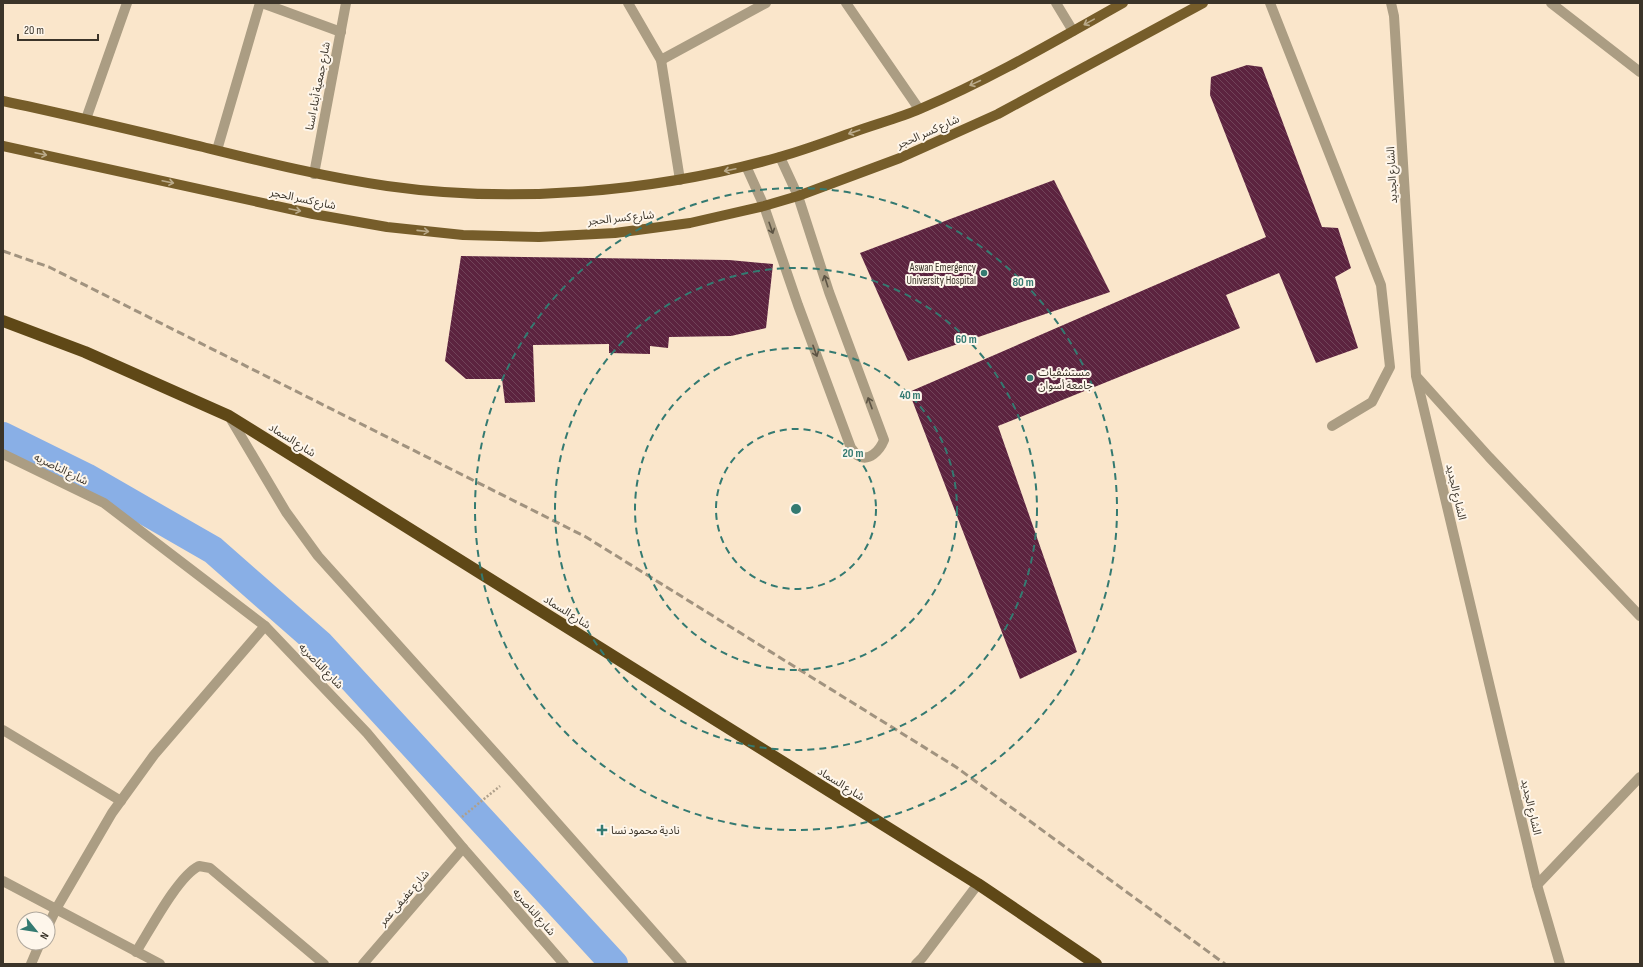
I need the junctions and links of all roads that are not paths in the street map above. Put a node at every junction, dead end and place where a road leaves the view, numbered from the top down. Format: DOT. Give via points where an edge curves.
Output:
graph roads {
  1 [pos="126,3"];
  2 [pos="261,3"];
  3 [pos="346,3"];
  4 [pos="628,3"];
  5 [pos="766,3"];
  6 [pos="846,3"];
  7 [pos="1056,3"];
  8 [pos="1123,3"];
  9 [pos="1203,3"];
  10 [pos="1270,3"];
  11 [pos="1391,3"];
  12 [pos="1397,3"];
  13 [pos="1551,3"];
  14 [pos="1394,16"];
  15 [pos="1073,31"];
  16 [pos="341,32"];
  17 [pos="661,60"];
  18 [pos="1640,72"];
  19 [pos="3,101"];
  20 [pos="919,109"];
  21 [pos="86,119"];
  22 [pos="3,146"];
  23 [pos="217,150"];
  24 [pos="780,158"];
  25 [pos="746,166"];
  26 [pos="314,174"];
  27 [pos="680,180"];
  28 [pos="798,196"];
  29 [pos="764,206"];
  30 [pos="3,320"];
  31 [pos="1416,376"];
  32 [pos="229,416"];
  33 [pos="1332,426"];
  34 [pos="3,454"];
  35 [pos="1640,616"];
  36 [pos="265,626"];
  37 [pos="3,730"];
  38 [pos="1640,777"];
  39 [pos="121,801"];
  40 [pos="463,848"];
  41 [pos="3,882"];
  42 [pos="978,884"];
  43 [pos="1537,885"];
  44 [pos="56,909"];
  45 [pos="37,951"];
  46 [pos="136,952"];
  47 [pos="922,962"];
  48 [pos="31,964"];
  49 [pos="160,964"];
  50 [pos="324,964"];
  51 [pos="363,964"];
  52 [pos="564,964"];
  53 [pos="682,964"];
  54 [pos="1096,964"];
  55 [pos="1560,964"];
  1 -- 21 [label="street"];
  2 -- 16 [label="street"];
  2 -- 23 [label="street"];
  3 -- 16 [label="street, شارع جمعية أبناء اسنا"];
  4 -- 17 [label="street"];
  5 -- 17 [label="street"];
  6 -- 20 [label="street"];
  7 -- 15 [label="street"];
  8 -- 15 [label="main road, one-way"];
  9 -- 28 [label="main road, شارع كسر الحجر" via="998,114 900,158"];
  10 -- 33 [label="street" via="1382,285 1390,367 1372,402"];
  11 -- 14 [label="street, الشارع الجديد"];
  12 -- 14 [label="street, الشارع الجديد"];
  13 -- 18 [label="street"];
  14 -- 31 [label="street, الشارع الجديد"];
  15 -- 20 [label="main road, one-way" via="997,73"];
  16 -- 26 [label="street, شارع جمعية أبناء اسنا"];
  17 -- 27 [label="street"];
  19 -- 21 [label="main road"];
  20 -- 24 [label="main road, one-way"];
  21 -- 23 [label="main road"];
  22 -- 29 [label="main road, شارع كسر الحجر, one-way" via="313,214 388,227 463,235 539,237 614,233 690,222"];
  23 -- 26 [label="main road"];
  24 -- 25 [label="main road"];
  24 -- 28 [label="street"];
  25 -- 27 [label="main road, one-way"];
  25 -- 29 [label="street"];
  26 -- 27 [label="main road" via="389,186 462,193 534,194 600,190"];
  28 -- 29 [label="main road, شارع كسر الحجر"];
  29 -- 28 [label="street, one-way" via="851,448 858,455 866,457 874,454 884,440 829,292"];
  30 -- 32 [label="highway, شارع السماد" via="84,352"];
  31 -- 35 [label="street"];
  31 -- 43 [label="street, الشارع الجديد"];
  32 -- 42 [label="highway, شارع السماد"];
  32 -- 53 [label="street" via="286,512 318,556"];
  34 -- 36 [label="street, شارع الناصريه" via="104,503"];
  36 -- 39 [label="street" via="154,755"];
  36 -- 40 [label="street, شارع الناصريه" via="368,733"];
  37 -- 39 [label="street"];
  38 -- 43 [label="street"];
  39 -- 44 [label="street"];
  40 -- 51 [label="street, شارع عفيفى عمر"];
  40 -- 52 [label="street, شارع الناصريه"];
  41 -- 44 [label="street"];
  42 -- 47 [label="street"];
  42 -- 54 [label="highway, شارع السماد"];
  43 -- 55 [label="street, الشارع الجديد"];
  44 -- 46 [label="street"];
  45 -- 48 [label="street"];
  46 -- 49 [label="street"];
  46 -- 50 [label="street" via="181,880 199,866 210,868"];
}
